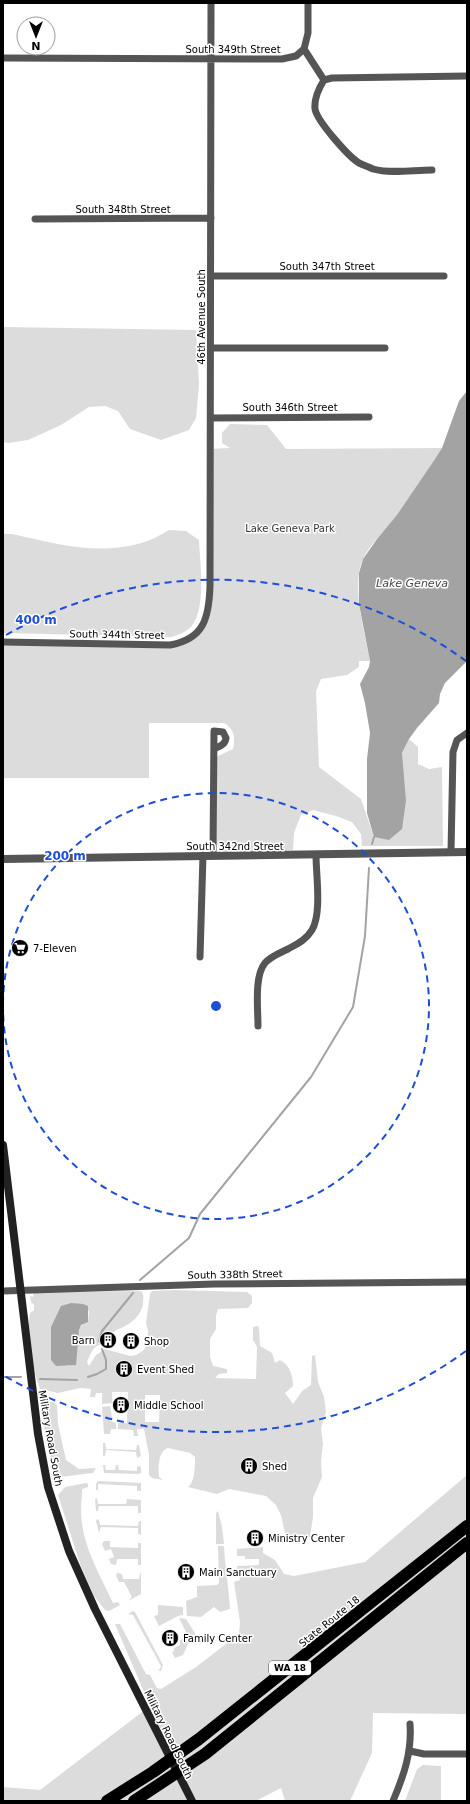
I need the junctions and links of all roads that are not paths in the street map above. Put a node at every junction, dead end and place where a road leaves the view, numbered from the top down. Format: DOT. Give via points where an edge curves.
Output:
graph roads {
  1 [pos="211,3"];
  2 [pos="308,3"];
  3 [pos="304,49"];
  4 [pos="3,58"];
  5 [pos="211,59"];
  6 [pos="467,76"];
  7 [pos="324,80"];
  8 [pos="432,170"];
  9 [pos="211,218"];
  10 [pos="35,219"];
  11 [pos="211,276"];
  12 [pos="444,276"];
  13 [pos="211,348"];
  14 [pos="385,348"];
  15 [pos="369,417"];
  16 [pos="211,418"];
  17 [pos="201,629"];
  18 [pos="3,642"];
  19 [pos="467,733"];
  20 [pos="214,749"];
  21 [pos="451,852"];
  22 [pos="467,852"];
  23 [pos="203,855"];
  24 [pos="213,855"];
  25 [pos="316,855"];
  26 [pos="3,859"];
  27 [pos="200,957"];
  28 [pos="258,1026"];
  29 [pos="3,1145"];
  30 [pos="467,1282"];
  31 [pos="21,1290"];
  32 [pos="3,1291"];
  33 [pos="467,1526"];
  34 [pos="467,1543"];
  35 [pos="410,1724"];
  36 [pos="410,1751"];
  37 [pos="467,1754"];
  38 [pos="107,1801"];
  39 [pos="134,1801"];
  40 [pos="192,1801"];
  41 [pos="393,1801"];
  1 -- 5 [label="street, 46th Avenue South"];
  2 -- 3 [label="street" via="308,33"];
  3 -- 5 [label="street, South 349th Street" via="296,56 282,59"];
  3 -- 7 [label="street"];
  4 -- 5 [label="street, South 349th Street"];
  5 -- 9 [label="street, 46th Avenue South"];
  6 -- 7 [label="street"];
  7 -- 8 [label="street" via="317,95 316,113 327,130 355,159 367,166 383,170"];
  9 -- 10 [label="street, South 348th Street"];
  9 -- 11 [label="street, 46th Avenue South"];
  11 -- 12 [label="street, South 347th Street"];
  11 -- 13 [label="street, 46th Avenue South"];
  13 -- 14 [label="street"];
  13 -- 16 [label="street, 46th Avenue South"];
  15 -- 16 [label="street, South 346th Street"];
  16 -- 17 [label="street, 46th Avenue South" via="210,586 208,610"];
  17 -- 18 [label="street, South 344th Street" via="186,641 170,645"];
  19 -- 21 [label="street" via="457,740 454,749"];
  20 -- 24 [label="street"];
  21 -- 22 [label="street, South 342nd Street"];
  21 -- 25 [label="street, South 342nd Street"];
  23 -- 24 [label="street, South 342nd Street"];
  23 -- 26 [label="street, South 342nd Street"];
  23 -- 27 [label="street"];
  24 -- 25 [label="street, South 342nd Street"];
  25 -- 28 [label="street" via="315,918 312,930 298,944 270,958 264,964 260,972 258,991"];
  29 -- 31 [label="main road, Military Road South"];
  30 -- 31 [label="street, South 338th Street" via="214,1284"];
  31 -- 32 [label="street, South 338th Street"];
  31 -- 40 [label="main road, Military Road South" via="38,1434 56,1514 69,1551 95,1609"];
  33 -- 38 [label="highway, State Route 18 / WA 18" via="199,1739"];
  34 -- 39 [label="highway, WA 18" via="205,1754"];
  35 -- 36 [label="street"];
  36 -- 37 [label="street" via="424,1754"];
  36 -- 41 [label="street"];
}
